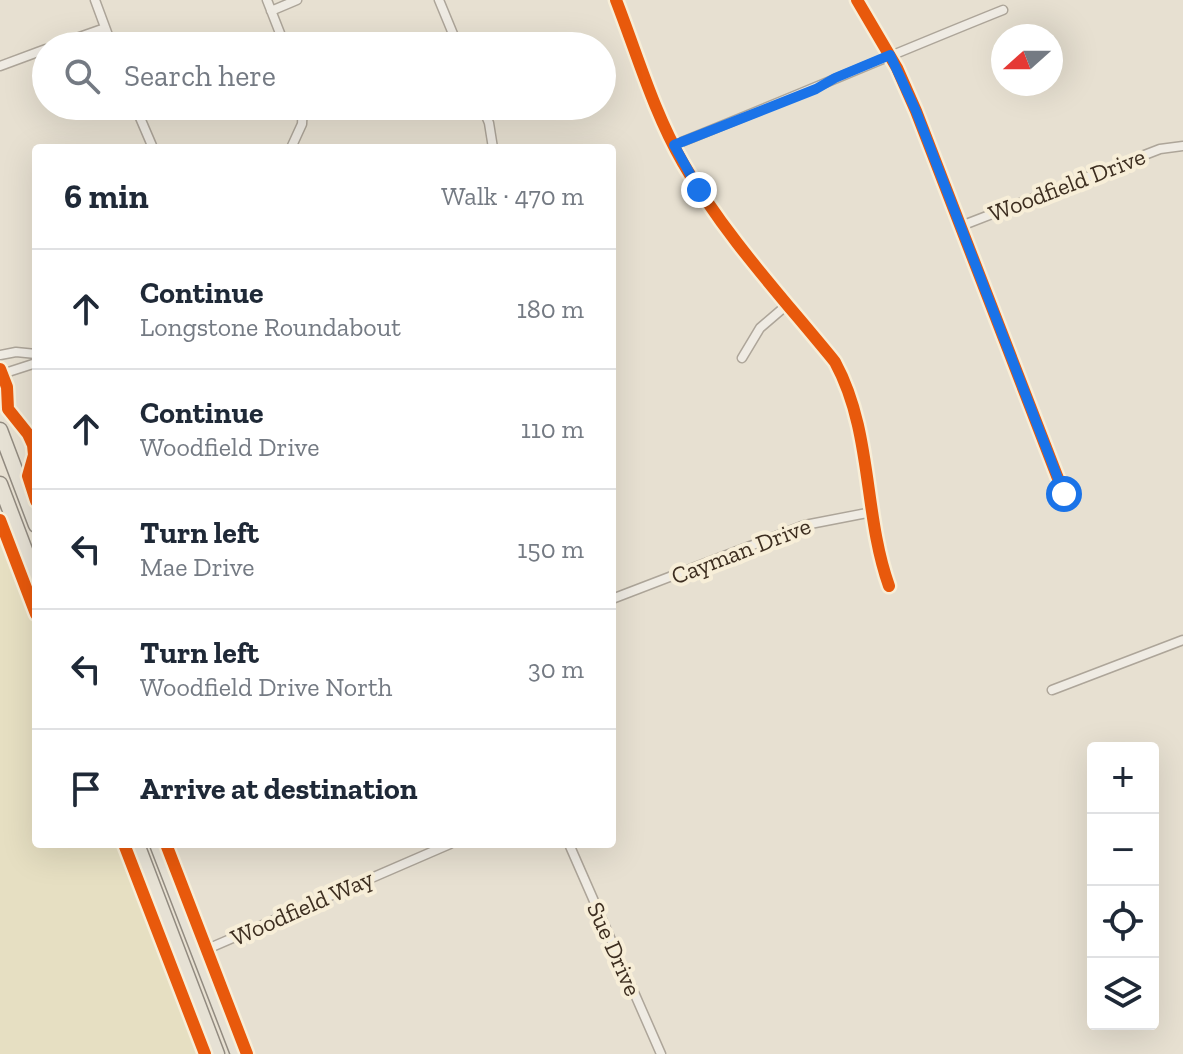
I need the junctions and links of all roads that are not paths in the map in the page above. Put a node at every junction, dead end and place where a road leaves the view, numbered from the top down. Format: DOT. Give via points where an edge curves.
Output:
graph roads {
  1 [pos="95,0"];
  2 [pos="267,0"];
  3 [pos="297,0"];
  4 [pos="439,0"];
  5 [pos="616,0"];
  6 [pos="857,0"];
  7 [pos="1003,10"];
  8 [pos="271,11"];
  9 [pos="105,28"];
  10 [pos="94,32"];
  11 [pos="107,32"];
  12 [pos="279,32"];
  13 [pos="452,32"];
  14 [pos="32,54"];
  15 [pos="890,55"];
  16 [pos="0,66"];
  17 [pos="141,120"];
  18 [pos="302,120"];
  19 [pos="488,120"];
  20 [pos="151,144"];
  21 [pos="293,144"];
  22 [pos="492,144"];
  23 [pos="674,145"];
  24 [pos="1183,146"];
  25 [pos="961,226"];
  26 [pos="788,304"];
  27 [pos="32,354"];
  28 [pos="0,355"];
  29 [pos="742,358"];
  30 [pos="32,364"];
  31 [pos="2,374"];
  32 [pos="0,430"];
  33 [pos="0,484"];
  34 [pos="1064,494"];
  35 [pos="872,512"];
  36 [pos="32,514"];
  37 [pos="32,568"];
  38 [pos="889,586"];
  39 [pos="616,597"];
  40 [pos="1183,640"];
  41 [pos="1052,690"];
  42 [pos="139,848"];
  43 [pos="159,848"];
  44 [pos="441,848"];
  45 [pos="571,848"];
  46 [pos="198,953"];
  47 [pos="217,1054"];
  48 [pos="238,1054"];
  49 [pos="661,1054"];
  1 -- 9 [label="street"];
  2 -- 8 [label="street"];
  3 -- 8 [label="street"];
  4 -- 13 [label="street"];
  5 -- 23 [label="street"];
  6 -- 15 [label="street, Woodfield Drive"];
  7 -- 15 [label="street"];
  8 -- 12 [label="street"];
  9 -- 10 [label="street"];
  9 -- 11 [label="street"];
  14 -- 16 [label="street"];
  15 -- 23 [label="street"];
  15 -- 25 [label="street, Woodfield Drive"];
  17 -- 20 [label="street"];
  18 -- 21 [label="street"];
  19 -- 22 [label="street"];
  23 -- 26 [label="street" via="720,219"];
  24 -- 25 [label="street, Woodfield Drive" via="1160,149"];
  25 -- 34 [label="street"];
  26 -- 29 [label="street" via="760,328"];
  26 -- 35 [label="street" via="835,362 849,389"];
  27 -- 28 [label="street"];
  30 -- 31 [label="street"];
  32 -- 36 [label="main road"];
  33 -- 37 [label="main road"];
  35 -- 38 [label="street"];
  35 -- 39 [label="street, Cayman Drive" via="805,525"];
  40 -- 41 [label="street"];
  42 -- 47 [label="main road"];
  43 -- 46 [label="main road"];
  44 -- 46 [label="street, Woodfield Way"];
  45 -- 49 [label="street, Sue Drive"];
  46 -- 48 [label="main road"];
}
